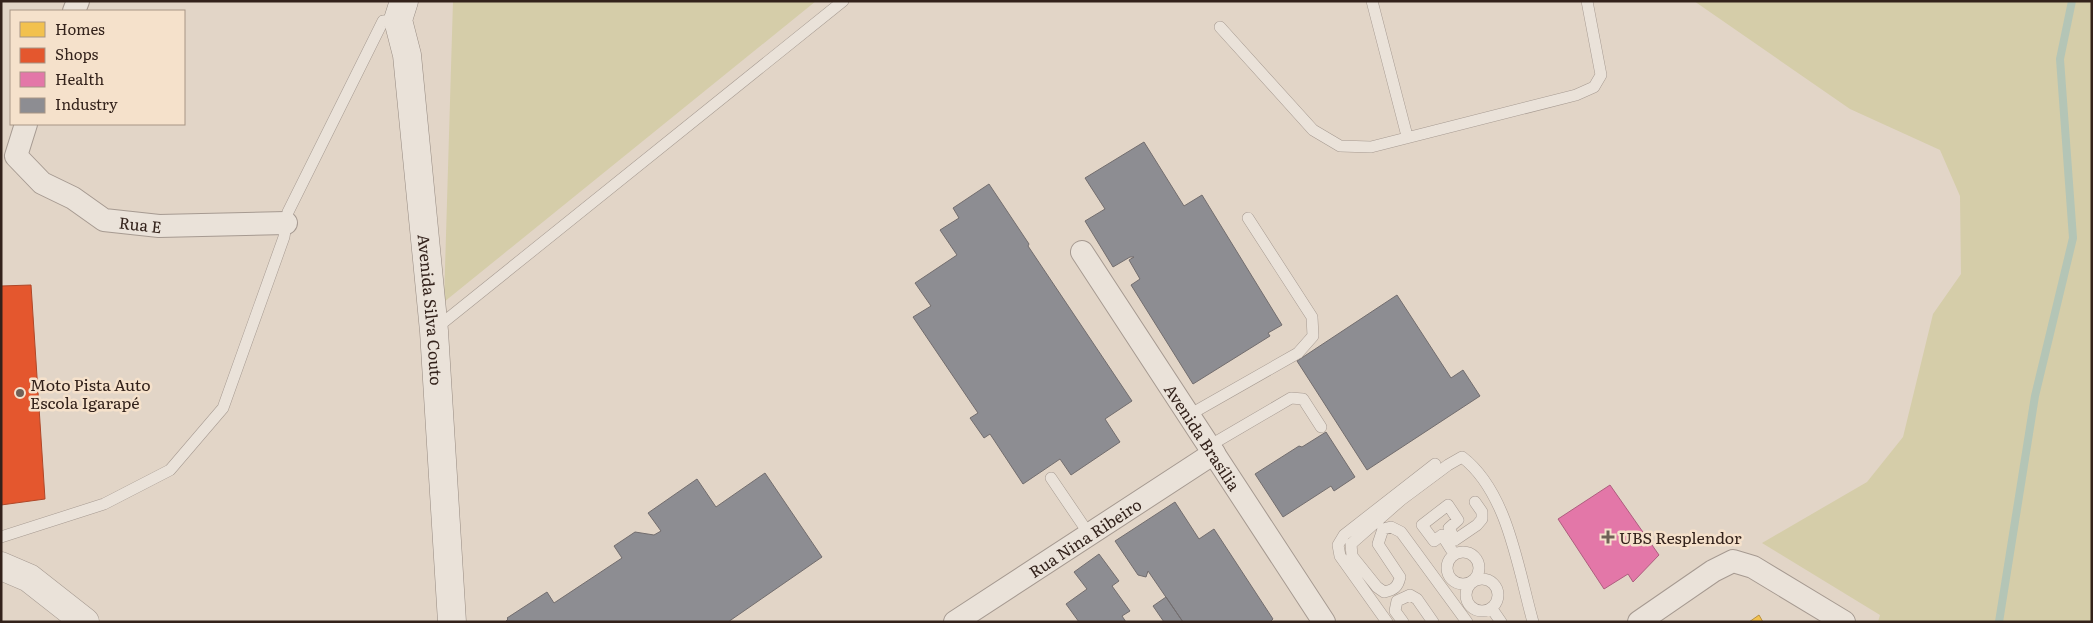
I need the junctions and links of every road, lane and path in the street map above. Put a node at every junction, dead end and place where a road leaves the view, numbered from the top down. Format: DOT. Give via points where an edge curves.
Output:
graph roads {
  1 [pos="843,1"];
  2 [pos="1372,1"];
  3 [pos="1587,1"];
  4 [pos="401,10"];
  5 [pos="1220,27"];
  6 [pos="26,125"];
  7 [pos="1407,136"];
  8 [pos="1248,218"];
  9 [pos="286,223"];
  10 [pos="1082,252"];
  11 [pos="434,331"];
  12 [pos="1189,415"];
  13 [pos="1322,427"];
  14 [pos="1211,450"];
  15 [pos="1435,464"];
  16 [pos="1052,478"];
  17 [pos="1475,502"];
  18 [pos="1089,534"];
  19 [pos="1,537"];
  20 [pos="1454,554"];
  21 [pos="1,566"];
  22 [pos="1472,582"];
  23 [pos="1492,609"];
  24 [pos="85,622"];
  25 [pos="452,622"];
  26 [pos="955,622"];
  27 [pos="1324,622"];
  28 [pos="1387,622"];
  29 [pos="1403,622"];
  30 [pos="1433,622"];
  31 [pos="1467,622"];
  32 [pos="1501,622"];
  33 [pos="1533,622"];
  34 [pos="1639,622"];
  35 [pos="1844,622"];
  1 -- 11 [label="lane"];
  2 -- 7 [label="lane"];
  3 -- 7 [label="lane" via="1600,75 1594,88"];
  4 -- 9 [label="lane" via="383,20 288,212"];
  4 -- 11 [label="main road, Avenida Silva Couto"];
  5 -- 7 [label="lane" via="1313,130 1340,146 1371,147"];
  6 -- 9 [label="street, Rua E" via="16,156 42,183 74,198 104,220 159,226"];
  8 -- 12 [label="lane" via="1312,317 1313,336 1298,353"];
  9 -- 19 [label="lane" via="284,237 223,408 170,470 104,504"];
  10 -- 12 [label="street, Avenida Brasília"];
  11 -- 25 [label="main road, Avenida Silva Couto"];
  12 -- 14 [label="street, Avenida Brasília"];
  13 -- 14 [label="lane" via="1303,399 1291,398"];
  14 -- 18 [label="street, Rua Nina Ribeiro"];
  14 -- 27 [label="street, Avenida Brasília"];
  15 -- 28 [label="lane" via="1344,535 1338,545 1340,556"];
  16 -- 18 [label="lane"];
  17 -- 20 [label="lane" via="1482,512 1482,519 1455,540 1448,528 1458,520 1448,505 1422,525 1434,541 1442,535"];
  18 -- 26 [label="street, Rua Nina Ribeiro"];
  20 -- 22 [label="lane" via="1470,553 1477,559 1478,575"];
  20 -- 22 [label="lane" via="1448,560 1449,577 1456,583"];
  21 -- 24 [label="main road" via="29,578"];
  22 -- 23 [label="lane" via="1489,580 1496,586 1497,602"];
  22 -- 23 [label="lane" via="1465,597 1468,605 1475,611"];
  23 -- 32 [label="lane"];
  29 -- 30 [label="lane" via="1395,611 1397,601 1410,595"];
  31 -- 33 [label="lane" via="1401,532 1392,527 1382,529 1378,544 1400,577 1392,591 1384,592 1377,587 1352,556 1351,544 1401,500 1462,457 1470,463 1497,502"];
  34 -- 35 [label="street" via="1733,561 1753,567"];
}
